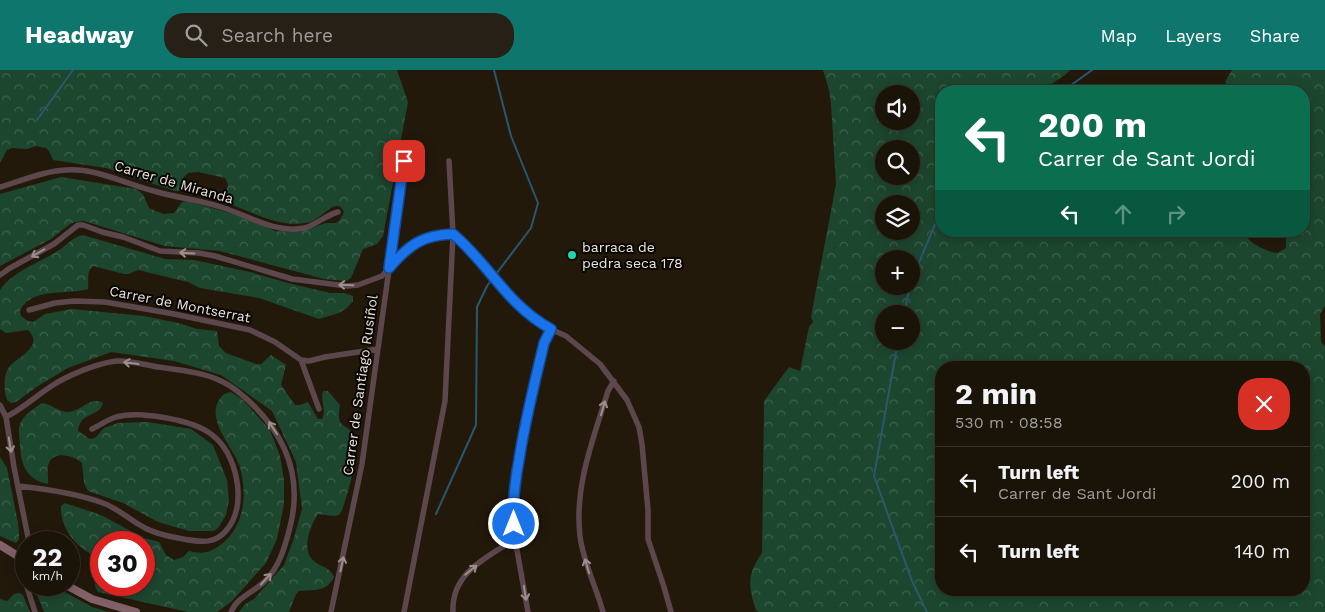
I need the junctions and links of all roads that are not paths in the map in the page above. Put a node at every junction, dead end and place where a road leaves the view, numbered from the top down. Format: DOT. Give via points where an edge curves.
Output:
graph roads {
  1 [pos="404,161"];
  2 [pos="449,161"];
  3 [pos="0,187"];
  4 [pos="338,212"];
  5 [pos="453,234"];
  6 [pos="389,268"];
  7 [pos="0,275"];
  8 [pos="29,310"];
  9 [pos="551,329"];
  10 [pos="378,349"];
  11 [pos="301,360"];
  12 [pos="614,381"];
  13 [pos="0,404"];
  14 [pos="319,408"];
  15 [pos="6,417"];
  16 [pos="92,429"];
  17 [pos="18,486"];
  18 [pos="26,531"];
  19 [pos="515,539"];
  20 [pos="0,545"];
  21 [pos="15,554"];
  22 [pos="80,593"];
  23 [pos="30,596"];
  24 [pos="36,612"];
  25 [pos="136,612"];
  26 [pos="231,612"];
  27 [pos="331,612"];
  28 [pos="404,612"];
  29 [pos="453,612"];
  30 [pos="528,612"];
  31 [pos="603,612"];
  32 [pos="671,612"];
  1 -- 6 [label="street, Carrer de Santiago Rusiñol"];
  2 -- 5 [label="street"];
  3 -- 4 [label="street, Carrer de Miranda" via="52,172 78,170 198,200 278,228 304,228"];
  5 -- 6 [label="street" via="416,242"];
  5 -- 9 [label="street" via="466,244 519,307"];
  5 -- 28 [label="street" via="444,401"];
  6 -- 7 [label="street, one-way" via="382,276 358,285 303,281 215,256 160,251 83,225"];
  6 -- 10 [label="street, Carrer de Santiago Rusiñol"];
  8 -- 11 [label="street, Carrer de Montserrat" via="74,300 174,314 260,333"];
  9 -- 12 [label="street" via="566,336 600,364"];
  9 -- 19 [label="street" via="544,343 521,446 512,510"];
  10 -- 11 [label="street"];
  27 -- 10 [label="street, Carrer de Santiago Rusiñol, one-way" via="362,464"];
  11 -- 14 [label="street"];
  31 -- 12 [label="street, one-way" via="587,567 579,512 586,465 608,390"];
  12 -- 32 [label="street" via="639,427 648,539"];
  13 -- 15 [label="street"];
  15 -- 17 [label="street, one-way"];
  26 -- 15 [label="street, one-way" via="237,602 266,580 277,564 289,533 293,508 293,472 288,454 275,430 244,396 223,382 205,376 118,361 84,370 61,381"];
  16 -- 17 [label="street" via="116,417 146,415 180,420 208,431 226,453 238,484 237,508 231,523 217,538 199,543 156,533 104,504 83,497"];
  17 -- 18 [label="street"];
  29 -- 19 [label="street, one-way" via="452,600 462,577"];
  19 -- 30 [label="street, one-way"];
  20 -- 21 [label="street"];
  22 -- 25 [label="street" via="92,600"];
  23 -- 24 [label="street"];
}
